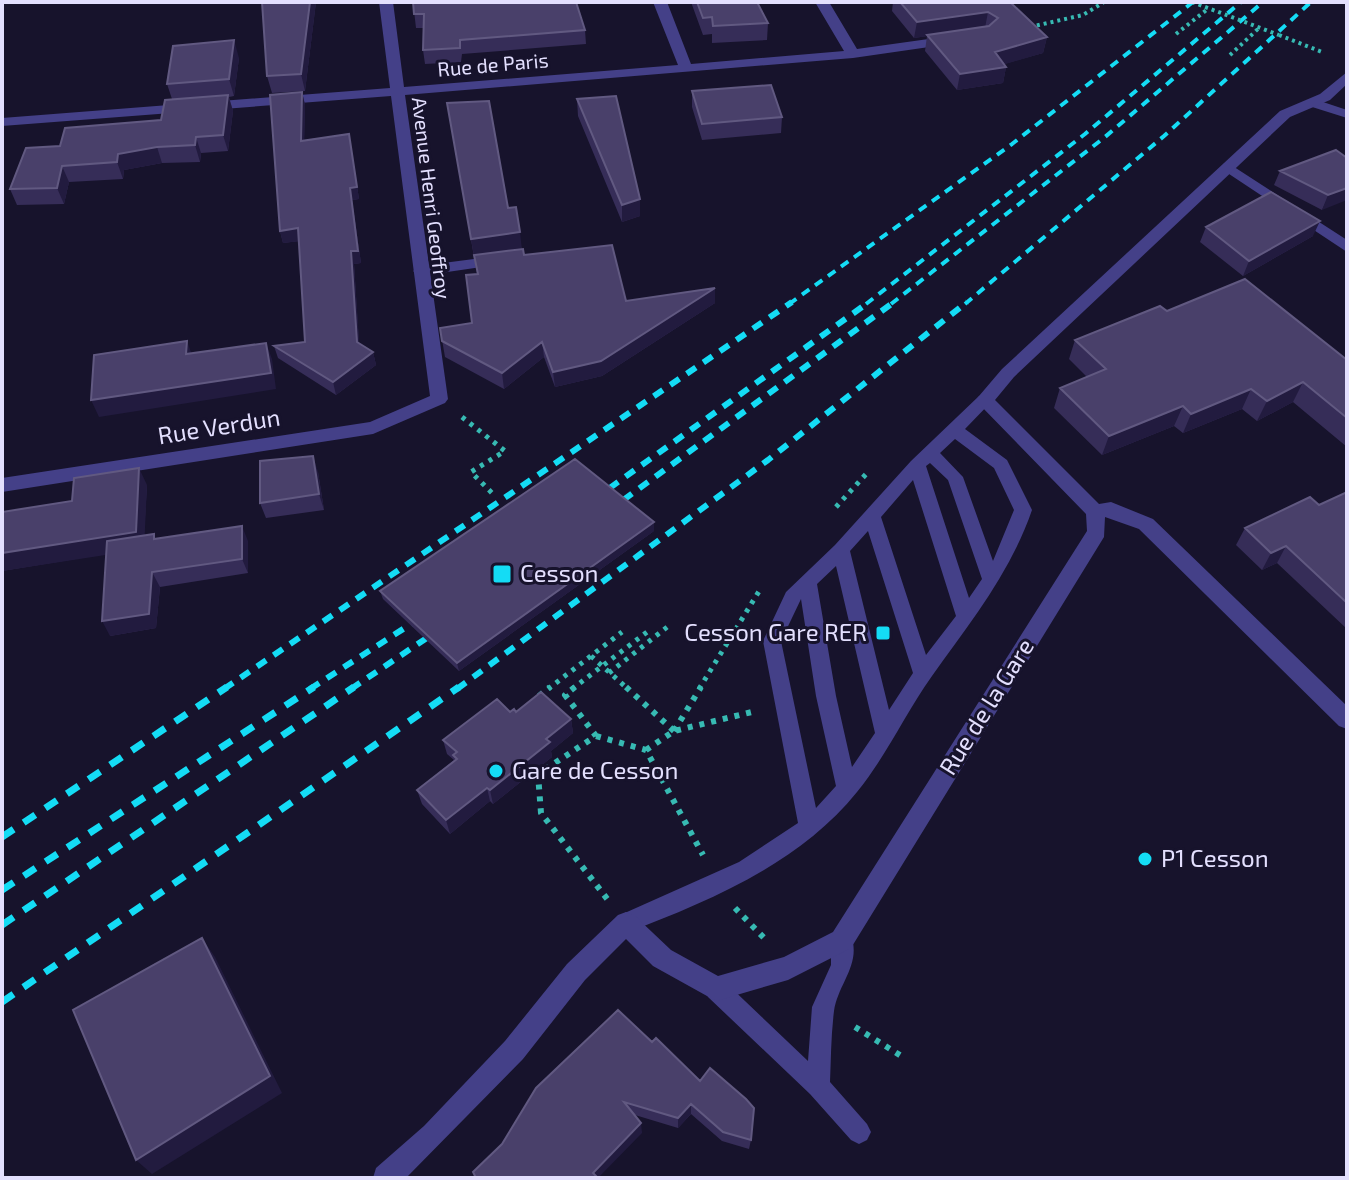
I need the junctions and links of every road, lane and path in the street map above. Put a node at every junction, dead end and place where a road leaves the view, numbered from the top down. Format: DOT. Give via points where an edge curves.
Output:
graph roads {
  1 [pos="386,2"];
  2 [pos="660,2"];
  3 [pos="822,2"];
  4 [pos="1104,2"];
  5 [pos="1192,2"];
  6 [pos="1209,8"];
  7 [pos="1028,27"];
  8 [pos="1259,28"];
  9 [pos="1176,34"];
  10 [pos="972,37"];
  11 [pos="1322,52"];
  12 [pos="853,54"];
  13 [pos="1230,55"];
  14 [pos="686,69"];
  15 [pos="1347,76"];
  16 [pos="397,92"];
  17 [pos="1314,103"];
  18 [pos="1347,114"];
  19 [pos="2,122"];
  20 [pos="1228,167"];
  21 [pos="1347,247"];
  22 [pos="507,259"];
  23 [pos="420,271"];
  24 [pos="439,399"];
  25 [pos="985,400"];
  26 [pos="956,431"];
  27 [pos="923,459"];
  28 [pos="2,485"];
  29 [pos="495,496"];
  30 [pos="1095,512"];
  31 [pos="872,516"];
  32 [pos="841,550"];
  33 [pos="990,578"];
  34 [pos="807,580"];
  35 [pos="966,618"];
  36 [pos="671,624"];
  37 [pos="651,629"];
  38 [pos="622,632"];
  39 [pos="591,656"];
  40 [pos="602,666"];
  41 [pos="609,673"];
  42 [pos="923,674"];
  43 [pos="555,683"];
  44 [pos="565,695"];
  45 [pos="532,701"];
  46 [pos="782,704"];
  47 [pos="1347,720"];
  48 [pos="674,731"];
  49 [pos="596,736"];
  50 [pos="886,736"];
  51 [pos="646,750"];
  52 [pos="847,789"];
  53 [pos="809,826"];
  54 [pos="720,886"];
  55 [pos="626,923"];
  56 [pos="842,940"];
  57 [pos="716,989"];
  58 [pos="818,1086"];
  59 [pos="859,1132"];
  60 [pos="386,1178"];
  1 -- 16 [label="street, Avenue Henri Geoffroy"];
  2 -- 14 [label="street"];
  3 -- 12 [label="street"];
  4 -- 7 [label="path" via="1083,15"];
  5 -- 6 [label="path, bridge"];
  6 -- 8 [label="path, bridge"];
  6 -- 9 [label="path"];
  8 -- 11 [label="path, bridge"];
  8 -- 13 [label="path"];
  10 -- 12 [label="street, Rue de Paris"];
  12 -- 14 [label="street, Rue de Paris"];
  14 -- 16 [label="street, Rue de Paris"];
  15 -- 17 [label="street"];
  16 -- 19 [label="street, Rue de Paris"];
  16 -- 23 [label="street, Avenue Henri Geoffroy"];
  17 -- 18 [label="lane"];
  17 -- 20 [label="street" via="1285,114"];
  20 -- 21 [label="lane"];
  20 -- 25 [label="street"];
  22 -- 23 [label="lane"];
  23 -- 24 [label="street, Avenue Henri Geoffroy"];
  24 -- 28 [label="street, Rue Verdun" via="373,428"];
  24 -- 29 [label="path" via="505,451 471,472"];
  25 -- 26 [label="lane"];
  25 -- 30 [label="street"];
  26 -- 27 [label="lane"];
  26 -- 33 [label="lane" via="1001,464 1023,510 1014,541"];
  27 -- 31 [label="lane"];
  27 -- 33 [label="lane" via="955,477"];
  27 -- 35 [label="lane"];
  30 -- 47 [label="street" via="1111,509 1146,524"];
  30 -- 56 [label="street, Rue de la Gare" via="1097,532"];
  31 -- 32 [label="lane"];
  31 -- 42 [label="lane"];
  32 -- 34 [label="lane"];
  32 -- 50 [label="lane"];
  33 -- 35 [label="lane"];
  34 -- 46 [label="lane" via="792,597 772,641"];
  34 -- 52 [label="lane"];
  35 -- 42 [label="lane"];
  36 -- 41 [label="path"];
  37 -- 40 [label="path"];
  38 -- 39 [label="path"];
  39 -- 40 [label="path"];
  39 -- 43 [label="path"];
  40 -- 41 [label="path"];
  40 -- 44 [label="path"];
  41 -- 48 [label="path"];
  42 -- 50 [label="lane"];
  43 -- 44 [label="path"];
  43 -- 45 [label="path"];
  44 -- 49 [label="path"];
  46 -- 48 [label="path"];
  46 -- 53 [label="lane"];
  48 -- 51 [label="path"];
  49 -- 51 [label="path"];
  49 -- 55 [label="path" via="541,768 541,813"];
  50 -- 52 [label="lane"];
  51 -- 54 [label="path"];
  52 -- 53 [label="lane"];
  53 -- 54 [label="lane"];
  54 -- 55 [label="lane"];
  55 -- 57 [label="street" via="662,958"];
  55 -- 60 [label="street" via="576,972 494,1071"];
  56 -- 57 [label="street" via="788,968"];
  56 -- 58 [label="lane" via="842,965 823,1007"];
  57 -- 58 [label="lane"];
  58 -- 59 [label="lane"];
}
